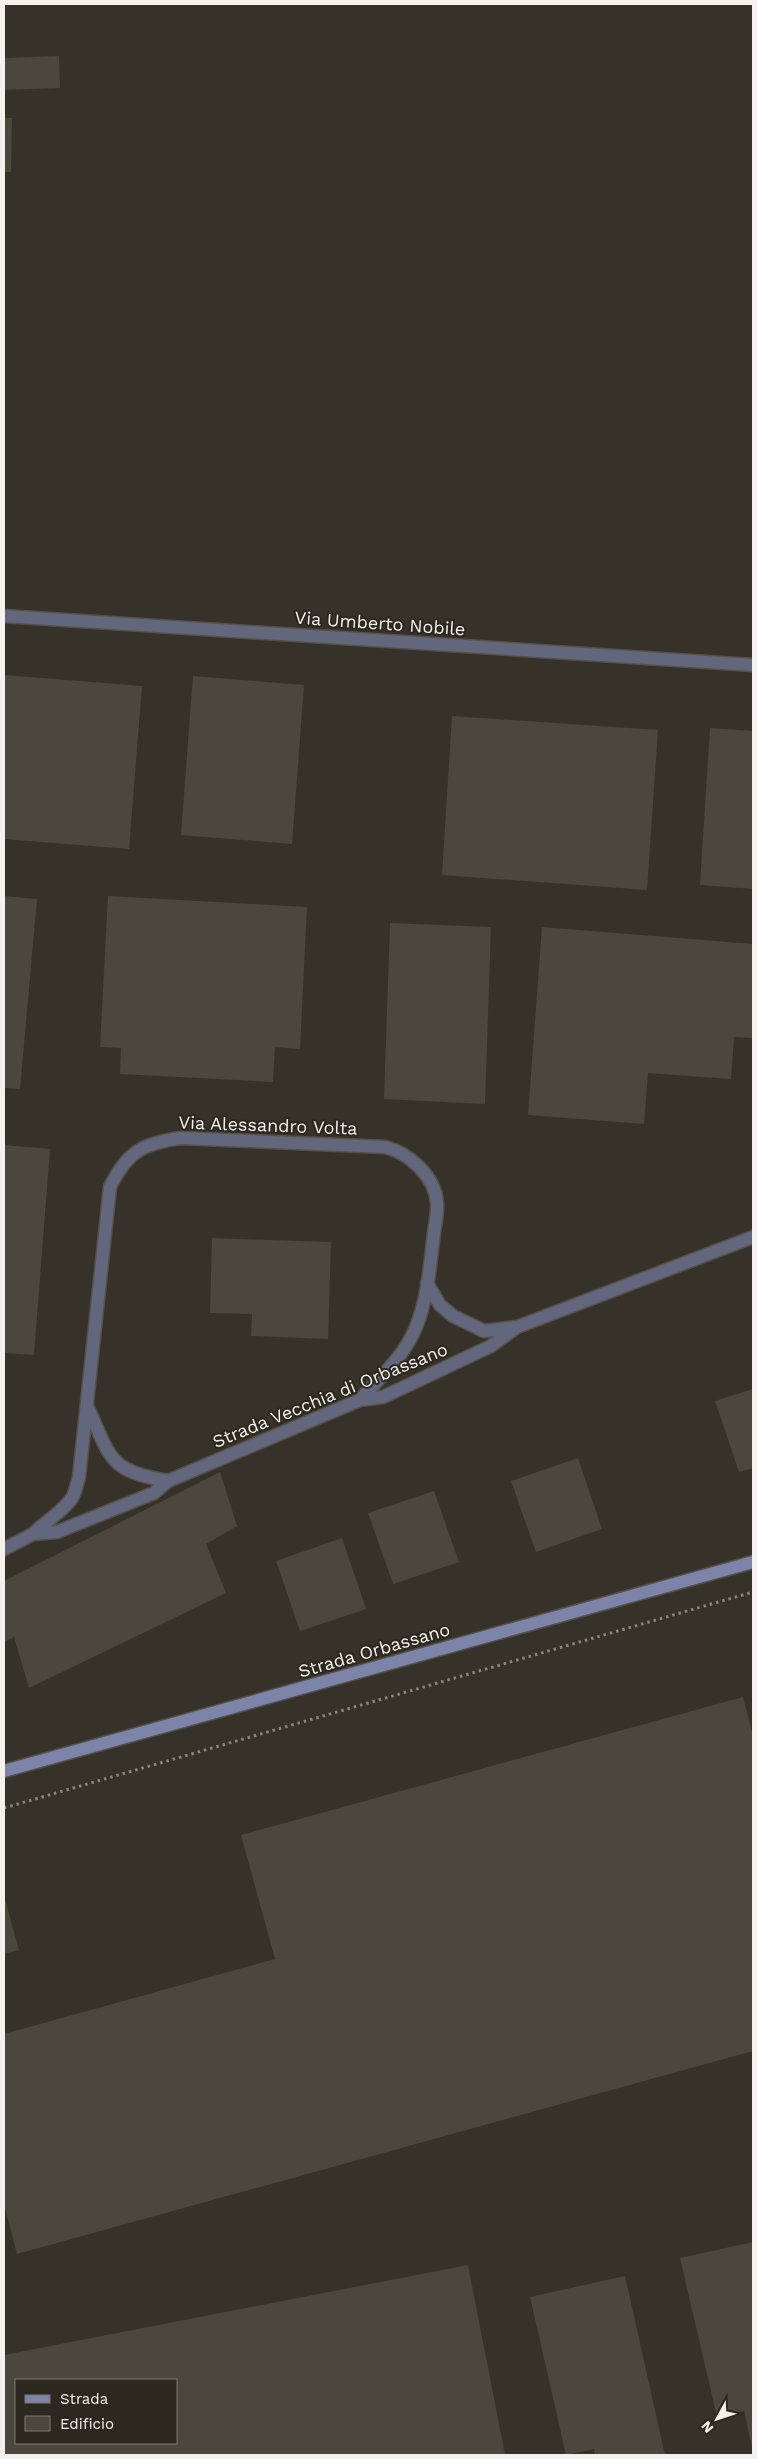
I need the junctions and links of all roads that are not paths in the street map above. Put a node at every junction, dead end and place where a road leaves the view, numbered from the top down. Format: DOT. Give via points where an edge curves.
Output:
graph roads {
  1 [pos="4,616"];
  2 [pos="753,665"];
  3 [pos="753,1237"];
  4 [pos="428,1282"];
  5 [pos="517,1327"];
  6 [pos="360,1400"];
  7 [pos="88,1408"];
  8 [pos="168,1481"];
  9 [pos="33,1534"];
  10 [pos="4,1549"];
  11 [pos="753,1562"];
  12 [pos="4,1771"];
  1 -- 2 [label="street, Via Umberto Nobile"];
  3 -- 5 [label="street, Strada Vecchia di Orbassano"];
  4 -- 5 [label="street" via="440,1305 453,1316 484,1331"];
  4 -- 6 [label="street, Via Alessandro Volta" via="416,1327 402,1352"];
  4 -- 7 [label="street, Via Alessandro Volta" via="438,1203 431,1183 417,1165 397,1150 181,1138 159,1141 136,1152 120,1166 110,1187"];
  5 -- 6 [label="street, Strada Vecchia di Orbassano" via="482,1350 383,1397"];
  6 -- 8 [label="street, Strada Vecchia di Orbassano"];
  7 -- 8 [label="street, Via Alessandro Volta" via="102,1443 113,1460 140,1476"];
  7 -- 9 [label="street, Via Alessandro Volta" via="79,1477 73,1497"];
  8 -- 9 [label="street, Strada Vecchia di Orbassano" via="154,1493 58,1532"];
  9 -- 10 [label="street, Strada Vecchia di Orbassano"];
  11 -- 12 [label="main road, Strada Orbassano"];
}
